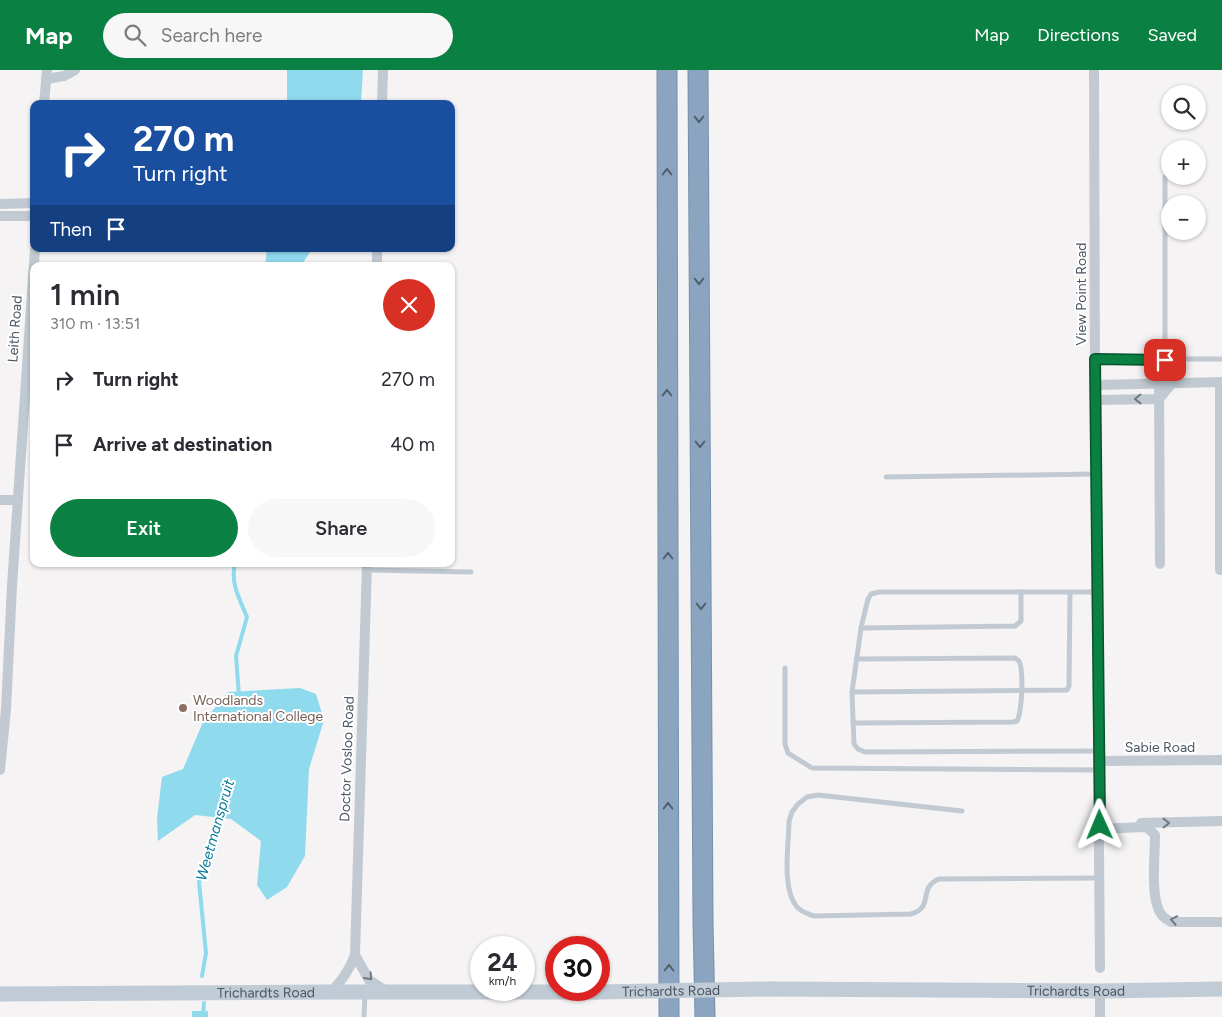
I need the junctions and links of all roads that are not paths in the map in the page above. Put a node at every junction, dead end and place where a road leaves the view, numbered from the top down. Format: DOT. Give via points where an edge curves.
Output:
graph roads {
  1 [pos="75,70"];
  2 [pos="384,70"];
  3 [pos="666,70"];
  4 [pos="698,70"];
  5 [pos="1094,70"];
  6 [pos="47,74"];
  7 [pos="44,100"];
  8 [pos="382,100"];
  9 [pos="1165,185"];
  10 [pos="0,204"];
  11 [pos="30,204"];
  12 [pos="0,216"];
  13 [pos="30,216"];
  14 [pos="30,357"];
  15 [pos="1095,359"];
  16 [pos="1222,359"];
  17 [pos="1165,360"];
  18 [pos="1221,382"];
  19 [pos="1158,383"];
  20 [pos="1172,383"];
  21 [pos="1095,384"];
  22 [pos="1159,399"];
  23 [pos="1095,400"];
  24 [pos="1096,474"];
  25 [pos="886,476"];
  26 [pos="0,500"];
  27 [pos="18,500"];
  28 [pos="1160,564"];
  29 [pos="367,567"];
  30 [pos="1220,570"];
  31 [pos="471,572"];
  32 [pos="1021,592"];
  33 [pos="1097,592"];
  34 [pos="1070,593"];
  35 [pos="860,628"];
  36 [pos="856,659"];
  37 [pos="785,668"];
  38 [pos="1021,691"];
  39 [pos="852,692"];
  40 [pos="3,708"];
  41 [pos="853,723"];
  42 [pos="1222,760"];
  43 [pos="1099,761"];
  44 [pos="0,770"];
  45 [pos="962,811"];
  46 [pos="1222,821"];
  47 [pos="1100,827"];
  48 [pos="1100,878"];
  49 [pos="1222,922"];
  50 [pos="355,955"];
  51 [pos="1100,968"];
  52 [pos="1222,989"];
  53 [pos="1100,991"];
  54 [pos="331,992"];
  55 [pos="365,992"];
  56 [pos="389,993"];
  57 [pos="0,994"];
  58 [pos="364,1017"];
  59 [pos="669,1017"];
  60 [pos="705,1017"];
  61 [pos="1100,1017"];
  1 -- 6 [label="street" via="64,76"];
  2 -- 8 [label="street"];
  59 -- 3 [label="highway, one-way"];
  4 -- 60 [label="highway, one-way"];
  5 -- 15 [label="street, View Point Road"];
  6 -- 7 [label="street"];
  9 -- 17 [label="lane"];
  10 -- 11 [label="street"];
  12 -- 13 [label="street"];
  14 -- 27 [label="street, Leith Road"];
  15 -- 17 [label="lane"];
  15 -- 21 [label="street, View Point Road"];
  16 -- 17 [label="lane"];
  18 -- 20 [label="street"];
  18 -- 30 [label="street"];
  19 -- 20 [label="street"];
  19 -- 21 [label="street"];
  19 -- 22 [label="street"];
  20 -- 22 [label="street"];
  21 -- 23 [label="street, View Point Road"];
  22 -- 23 [label="street, one-way"];
  22 -- 28 [label="street"];
  23 -- 24 [label="street, View Point Road"];
  24 -- 25 [label="lane"];
  24 -- 33 [label="street, View Point Road"];
  26 -- 27 [label="street"];
  27 -- 40 [label="street, Leith Road"];
  29 -- 31 [label="lane"];
  29 -- 50 [label="street, Doctor Vosloo Road"];
  32 -- 34 [label="lane"];
  32 -- 35 [label="lane" via="879,592 871,594 868,599"];
  32 -- 35 [label="lane" via="1021,621 1015,626"];
  33 -- 34 [label="lane"];
  33 -- 43 [label="street, View Point Road"];
  34 -- 38 [label="lane" via="1067,690"];
  35 -- 36 [label="lane"];
  36 -- 38 [label="lane" via="1015,658 1021,666"];
  36 -- 39 [label="lane"];
  37 -- 43 [label="lane" via="785,744 788,753 812,768"];
  38 -- 39 [label="lane"];
  38 -- 41 [label="lane" via="1020,716 1013,722"];
  39 -- 41 [label="lane"];
  40 -- 44 [label="street, Leith Road"];
  41 -- 43 [label="lane" via="854,744 865,752"];
  42 -- 43 [label="street, Sabie Road"];
  43 -- 47 [label="street, View Point Road"];
  45 -- 48 [label="lane" via="833,796 807,797 792,812 789,821 787,882 791,896 797,907 814,916 911,914 920,912 926,891 932,882 939,880"];
  47 -- 46 [label="street, one-way"];
  47 -- 48 [label="street, View Point Road"];
  49 -- 47 [label="street, one-way" via="1171,922 1165,919 1157,907 1155,893 1155,835 1143,827"];
  48 -- 51 [label="street, View Point Road"];
  50 -- 54 [label="street, Doctor Vosloo Road" via="347,974"];
  50 -- 56 [label="street, one-way" via="369,980"];
  52 -- 53 [label="street, Trichardts Road"];
  53 -- 56 [label="street, Trichardts Road, bridge" via="770,989"];
  53 -- 61 [label="street"];
  54 -- 55 [label="street, Trichardts Road"];
  54 -- 57 [label="street, Trichardts Road"];
  55 -- 56 [label="street, Trichardts Road"];
  55 -- 58 [label="lane"];
}
